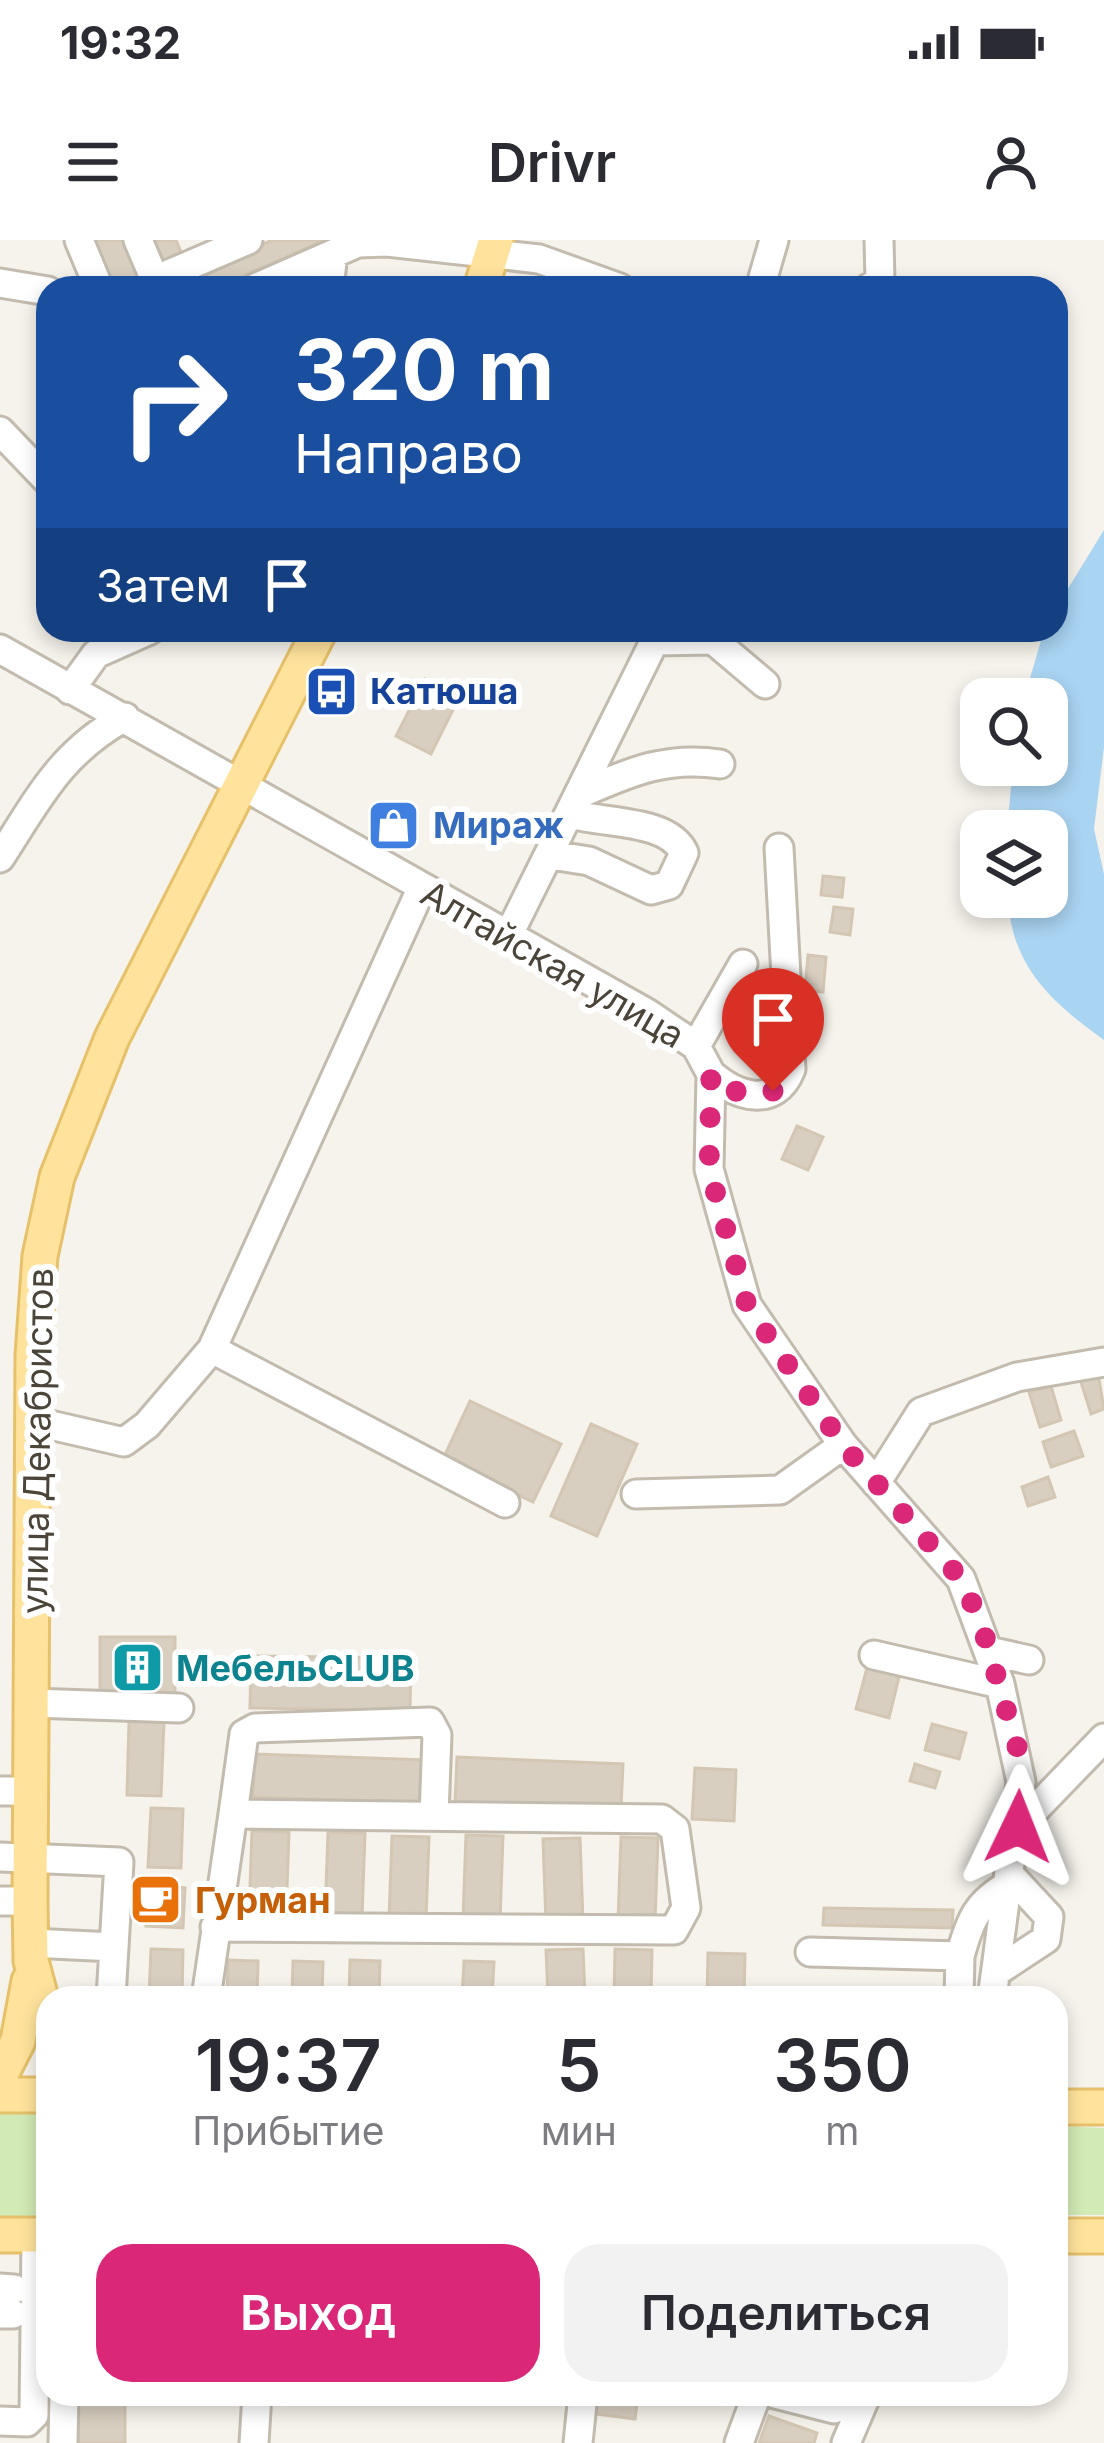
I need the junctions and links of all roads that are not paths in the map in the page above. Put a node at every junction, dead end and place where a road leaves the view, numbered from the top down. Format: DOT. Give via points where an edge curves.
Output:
graph roads {
  1 [pos="79,240"];
  2 [pos="138,240"];
  3 [pos="774,240"];
  4 [pos="878,240"];
  5 [pos="241,241"];
  6 [pos="349,245"];
  7 [pos="494,246"];
  8 [pos="189,252"];
  9 [pos="94,276"];
  10 [pos="153,276"];
  11 [pos="160,276"];
  12 [pos="281,276"];
  13 [pos="335,276"];
  14 [pos="485,276"];
  15 [pos="591,276"];
  16 [pos="764,276"];
  17 [pos="879,276"];
  18 [pos="0,283"];
  19 [pos="36,289"];
  20 [pos="0,431"];
  21 [pos="36,468"];
  22 [pos="123,642"];
  23 [pos="314,642"];
  24 [pos="655,642"];
  25 [pos="737,642"];
  26 [pos="0,649"];
  27 [pos="765,684"];
  28 [pos="70,690"];
  29 [pos="125,717"];
  30 [pos="720,764"];
  31 [pos="241,784"];
  32 [pos="578,803"];
  33 [pos="779,848"];
  34 [pos="550,855"];
  35 [pos="0,858"];
  36 [pos="422,887"];
  37 [pos="508,936"];
  38 [pos="743,964"];
  39 [pos="696,1046"];
  40 [pos="711,1073"];
  41 [pos="212,1348"];
  42 [pos="1104,1362"];
  43 [pos="33,1421"];
  44 [pos="843,1445"];
  45 [pos="876,1483"];
  46 [pos="636,1494"];
  47 [pos="505,1503"];
  48 [pos="989,1652"];
  49 [pos="874,1655"];
  50 [pos="1029,1660"];
  51 [pos="1000,1684"];
  52 [pos="32,1703"];
  53 [pos="179,1708"];
  54 [pos="1104,1738"];
  55 [pos="15,1791"];
  56 [pos="233,1814"];
  57 [pos="434,1816"];
  58 [pos="1018,1827"];
  59 [pos="15,1857"];
  60 [pos="1011,1880"];
  61 [pos="15,1900"];
  62 [pos="215,1927"];
  63 [pos="114,1947"];
  64 [pos="31,1952"];
  65 [pos="810,1952"];
  66 [pos="960,1955"];
  67 [pos="994,1985"];
  68 [pos="39,1986"];
  69 [pos="112,1986"];
  70 [pos="208,1986"];
  71 [pos="959,1986"];
  72 [pos="0,2076"];
  73 [pos="0,2095"];
  74 [pos="36,2095"];
  75 [pos="1068,2107"];
  76 [pos="1104,2107"];
  77 [pos="0,2235"];
  78 [pos="36,2235"];
  79 [pos="1068,2236"];
  80 [pos="1104,2236"];
  81 [pos="36,2370"];
  82 [pos="64,2406"];
  83 [pos="256,2406"];
  84 [pos="582,2406"];
  85 [pos="753,2406"];
  86 [pos="862,2406"];
  87 [pos="0,2421"];
  88 [pos="63,2443"];
  89 [pos="254,2443"];
  90 [pos="578,2443"];
  91 [pos="739,2443"];
  92 [pos="846,2443"];
  1 -- 9 [label="street"];
  2 -- 10 [label="street"];
  3 -- 16 [label="street"];
  4 -- 17 [label="street"];
  5 -- 8 [label="street"];
  6 -- 7 [label="street"];
  6 -- 12 [label="street"];
  6 -- 13 [label="street"];
  7 -- 14 [label="main road"];
  7 -- 15 [label="street"];
  8 -- 11 [label="street"];
  18 -- 19 [label="street"];
  20 -- 21 [label="street"];
  22 -- 28 [label="street" via="96,654"];
  23 -- 31 [label="main road, улица Декабристов"];
  24 -- 32 [label="street"];
  25 -- 27 [label="street"];
  26 -- 28 [label="street, Алтайская улица"];
  28 -- 29 [label="street, Алтайская улица"];
  29 -- 31 [label="street, Алтайская улица"];
  29 -- 35 [label="street" via="62,762"];
  30 -- 32 [label="street" via="650,765"];
  31 -- 36 [label="street, Алтайская улица"];
  31 -- 43 [label="main road, улица Декабристов" via="71,1133 40,1256"];
  32 -- 34 [label="street"];
  32 -- 34 [label="street" via="679,843 684,853 669,885 651,890 589,861"];
  33 -- 40 [label="street" via="791,1069 773,1091 752,1097"];
  34 -- 37 [label="street"];
  36 -- 37 [label="street, Алтайская улица"];
  36 -- 41 [label="street"];
  37 -- 39 [label="street, Алтайская улица"];
  38 -- 39 [label="street"];
  39 -- 40 [label="street, Алтайская улица"];
  40 -- 44 [label="street, Алтайская улица" via="709,1169 732,1265 764,1333"];
  41 -- 43 [label="street" via="124,1442"];
  41 -- 47 [label="street"];
  42 -- 45 [label="street" via="1017,1377 921,1412"];
  43 -- 52 [label="main road, улица Декабристов"];
  44 -- 45 [label="street, Алтайская улица"];
  44 -- 46 [label="street" via="780,1490"];
  45 -- 48 [label="street, Алтайская улица" via="961,1579"];
  48 -- 50 [label="street"];
  48 -- 51 [label="street, Алтайская улица"];
  49 -- 51 [label="street"];
  51 -- 58 [label="street, Алтайская улица" via="1018,1750"];
  52 -- 53 [label="street"];
  52 -- 55 [label="main road, улица Декабристов"];
  54 -- 58 [label="street"];
  55 -- 59 [label="main road, улица Декабристов"];
  56 -- 57 [label="street"];
  56 -- 57 [label="street" via="237,1758 254,1728 430,1722 437,1735"];
  56 -- 62 [label="street"];
  57 -- 62 [label="street" via="669,1822 686,1917 674,1930"];
  58 -- 60 [label="street, Алтайская улица"];
  59 -- 61 [label="main road, улица Декабристов"];
  59 -- 63 [label="street" via="119,1862"];
  60 -- 66 [label="street" via="983,1899"];
  60 -- 67 [label="street, Алтайская улица"];
  60 -- 67 [label="street" via="1049,1917 1046,1939"];
  61 -- 64 [label="main road, улица Декабристов"];
  62 -- 70 [label="street"];
  63 -- 64 [label="street"];
  63 -- 69 [label="street"];
  64 -- 68 [label="main road, улица Декабристов"];
  64 -- 72 [label="main road" via="18,2041"];
  65 -- 66 [label="street"];
  66 -- 71 [label="street"];
  73 -- 74 [label="main road"];
  75 -- 76 [label="main road"];
  77 -- 78 [label="main road"];
  79 -- 80 [label="main road"];
  81 -- 87 [label="street" via="34,2415"];
  82 -- 88 [label="street"];
  83 -- 89 [label="street"];
  84 -- 90 [label="street"];
  85 -- 91 [label="street"];
  86 -- 92 [label="street"];
}
